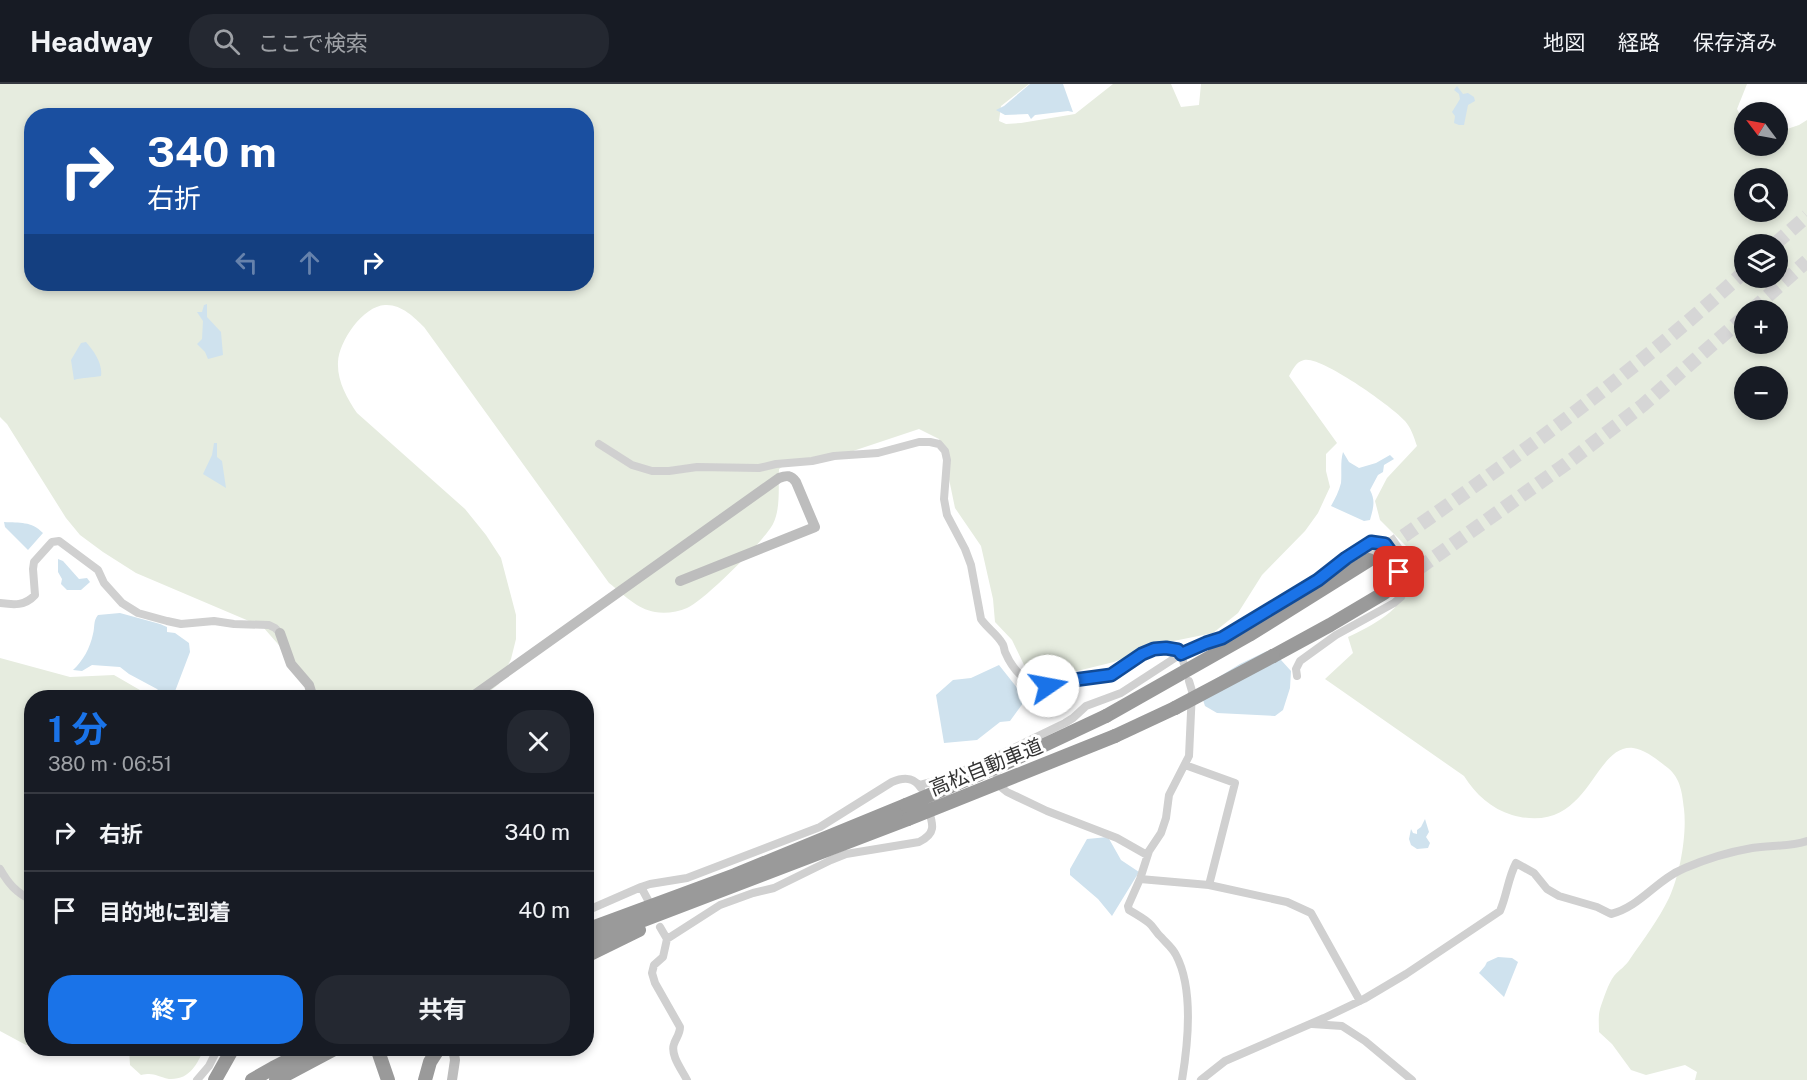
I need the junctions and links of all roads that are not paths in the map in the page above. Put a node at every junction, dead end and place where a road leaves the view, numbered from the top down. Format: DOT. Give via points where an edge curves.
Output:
graph roads {
  1 [pos="599,444"];
  2 [pos="1369,560"];
  3 [pos="680,581"];
  4 [pos="1384,593"];
  5 [pos="0,603"];
  6 [pos="280,633"];
  7 [pos="1181,654"];
  8 [pos="1184,664"];
  9 [pos="1297,676"];
  10 [pos="1189,681"];
  11 [pos="311,690"];
  12 [pos="481,690"];
  13 [pos="990,758"];
  14 [pos="1185,765"];
  15 [pos="920,785"];
  16 [pos="907,812"];
  17 [pos="1807,841"];
  18 [pos="1147,855"];
  19 [pos="0,869"];
  20 [pos="1140,879"];
  21 [pos="1209,885"];
  22 [pos="641,887"];
  23 [pos="24,896"];
  24 [pos="648,900"];
  25 [pos="594,908"];
  26 [pos="634,923"];
  27 [pos="660,927"];
  28 [pos="595,937"];
  29 [pos="667,939"];
  30 [pos="1360,1000"];
  31 [pos="1308,1024"];
  32 [pos="214,1056"];
  33 [pos="228,1056"];
  34 [pos="296,1056"];
  35 [pos="321,1056"];
  36 [pos="380,1056"];
  37 [pos="386,1056"];
  38 [pos="434,1056"];
  39 [pos="454,1056"];
  40 [pos="197,1080"];
  41 [pos="215,1080"];
  42 [pos="252,1080"];
  43 [pos="276,1080"];
  44 [pos="388,1080"];
  45 [pos="394,1080"];
  46 [pos="425,1080"];
  47 [pos="452,1080"];
  48 [pos="687,1080"];
  49 [pos="1182,1080"];
  50 [pos="1201,1080"];
  51 [pos="1412,1080"];
  1 -- 7 [label="street" via="632,465 660,471 759,468 878,453 919,442 939,444 947,460 946,515 971,566 981,619 1002,642 1012,667 1023,677 1048,686 1111,675 1154,649 1178,650"];
  2 -- 16 [label="highway, 高松自動車道, bridge" via="1249,635 1106,716"];
  3 -- 12 [label="street" via="815,528 792,477 779,478"];
  4 -- 16 [label="highway, 高松自動車道, bridge" via="1273,656 1115,736"];
  5 -- 6 [label="street" via="29,602 35,595 34,562 52,542 59,541 98,570 122,603 138,613 182,624 214,621 269,625"];
  6 -- 11 [label="street" via="291,664"];
  7 -- 8 [label="street"];
  7 -- 9 [label="street" via="1238,629 1371,542 1385,544 1393,555 1404,589 1401,597 1300,661"];
  7 -- 13 [label="street" via="1121,693 1086,706 1065,723"];
  10 -- 14 [label="street" via="1191,745"];
  13 -- 15 [label="street"];
  13 -- 18 [label="street" via="1007,792 1117,838"];
  14 -- 18 [label="street" via="1169,795 1161,833"];
  14 -- 21 [label="street" via="1235,783"];
  15 -- 22 [label="street" via="902,778 820,827 687,878"];
  15 -- 29 [label="street" via="932,821 928,837 831,860 780,885 720,904"];
  16 -- 26 [label="highway, 高松自動車道" via="737,886"];
  16 -- 26 [label="highway, 高松自動車道" via="735,875"];
  17 -- 30 [label="street" via="1711,858 1669,875 1632,905 1611,914 1559,896 1534,873 1516,863 1500,911"];
  18 -- 20 [label="street"];
  19 -- 23 [label="street" via="7,882"];
  20 -- 21 [label="street" via="1163,876"];
  20 -- 49 [label="street" via="1129,910 1150,923 1171,947 1183,976 1187,1048"];
  21 -- 30 [label="street" via="1287,902 1311,913"];
  22 -- 24 [label="street"];
  22 -- 25 [label="street"];
  26 -- 28 [label="highway"];
  26 -- 28 [label="highway, 高松自動車道"];
  27 -- 29 [label="street"];
  29 -- 48 [label="street" via="663,957 652,973 680,1027 672,1052"];
  30 -- 31 [label="street"];
  31 -- 50 [label="street" via="1225,1061"];
  31 -- 51 [label="street" via="1342,1026"];
  32 -- 40 [label="street"];
  33 -- 41 [label="highway"];
  34 -- 42 [label="highway"];
  35 -- 43 [label="highway"];
  36 -- 44 [label="highway"];
  37 -- 45 [label="highway"];
  38 -- 46 [label="highway"];
  39 -- 47 [label="street"];
}
